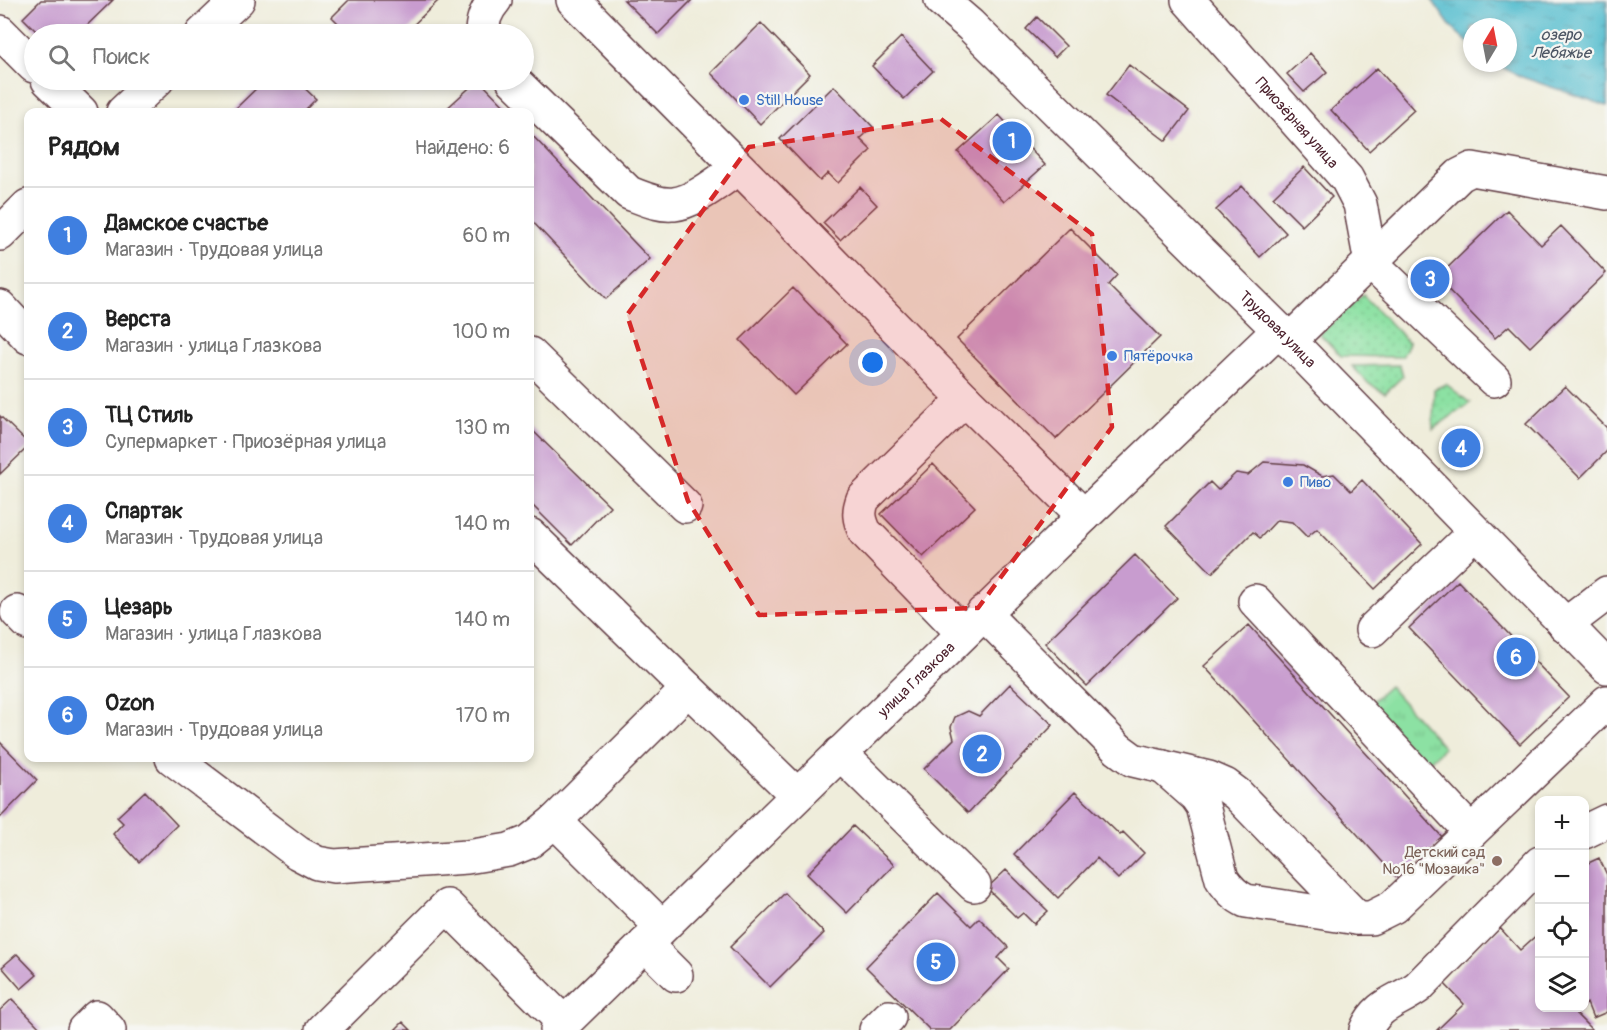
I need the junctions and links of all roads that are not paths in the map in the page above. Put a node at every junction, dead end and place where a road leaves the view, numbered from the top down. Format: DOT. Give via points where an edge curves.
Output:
graph roads {
  1 [pos="238,0"];
  2 [pos="495,0"];
  3 [pos="573,0"];
  4 [pos="941,0"];
  5 [pos="1188,0"];
  6 [pos="213,24"];
  7 [pos="483,24"];
  8 [pos="0,32"];
  9 [pos="24,56"];
  10 [pos="58,90"];
  11 [pos="146,90"];
  12 [pos="523,90"];
  13 [pos="77,108"];
  14 [pos="127,108"];
  15 [pos="739,168"];
  16 [pos="1607,193"];
  17 [pos="24,210"];
  18 [pos="0,234"];
  19 [pos="1371,263"];
  20 [pos="0,308"];
  21 [pos="24,333"];
  22 [pos="1284,335"];
  23 [pos="534,358"];
  24 [pos="1494,380"];
  25 [pos="965,399"];
  26 [pos="685,506"];
  27 [pos="1084,516"];
  28 [pos="1475,532"];
  29 [pos="534,539"];
  30 [pos="1607,593"];
  31 [pos="1255,601"];
  32 [pos="973,623"];
  33 [pos="1565,625"];
  34 [pos="1372,630"];
  35 [pos="1607,667"];
  36 [pos="688,689"];
  37 [pos="1607,702"];
  38 [pos="840,753"];
  39 [pos="177,762"];
  40 [pos="1163,767"];
  41 [pos="798,795"];
  42 [pos="555,821"];
  43 [pos="1607,821"];
  44 [pos="1589,830"];
  45 [pos="1471,832"];
  46 [pos="1535,867"];
  47 [pos="974,885"];
  48 [pos="1357,918"];
  49 [pos="653,935"];
  50 [pos="676,975"];
  51 [pos="561,1027"];
  52 [pos="84,1030"];
  53 [pos="110,1030"];
  54 [pos="322,1030"];
  55 [pos="1366,1030"];
  1 -- 6 [label="street"];
  2 -- 7 [label="street"];
  3 -- 15 [label="street"];
  4 -- 22 [label="street, Трудовая улица"];
  5 -- 19 [label="street, Приозёрная улица" via="1347,179 1360,204"];
  8 -- 9 [label="street"];
  10 -- 13 [label="street"];
  11 -- 14 [label="street"];
  12 -- 15 [label="street" via="629,193 652,202 673,205 690,200"];
  15 -- 25 [label="street"];
  16 -- 19 [label="street, улица Глазкова" via="1472,169 1460,175"];
  17 -- 18 [label="street"];
  19 -- 22 [label="street, улица Глазкова"];
  19 -- 24 [label="street"];
  20 -- 21 [label="street"];
  22 -- 27 [label="street, улица Глазкова"];
  22 -- 28 [label="street, Трудовая улица"];
  23 -- 26 [label="street"];
  25 -- 27 [label="street"];
  25 -- 32 [label="street" via="863,499 859,510 865,532"];
  27 -- 32 [label="street, улица Глазкова"];
  28 -- 33 [label="street, Трудовая улица"];
  28 -- 34 [label="street"];
  29 -- 36 [label="street"];
  30 -- 33 [label="street"];
  31 -- 45 [label="street"];
  32 -- 38 [label="street, улица Глазкова"];
  32 -- 40 [label="street" via="1118,749 1133,760"];
  33 -- 35 [label="street, Трудовая улица"];
  36 -- 41 [label="street"];
  36 -- 42 [label="street"];
  37 -- 45 [label="street"];
  38 -- 41 [label="street, улица Глазкова"];
  38 -- 47 [label="street"];
  39 -- 42 [label="street" via="298,853 334,866 467,857 509,850 529,842"];
  40 -- 48 [label="street" via="1209,778 1237,794"];
  40 -- 48 [label="street" via="1203,806 1222,879 1238,897"];
  41 -- 49 [label="street, улица Глазкова"];
  42 -- 49 [label="street"];
  43 -- 44 [label="street"];
  45 -- 48 [label="street" via="1393,907 1371,918"];
  46 -- 55 [label="street" via="1418,987 1378,1010"];
  49 -- 50 [label="street"];
  49 -- 51 [label="street, улица Глазкова"];
  51 -- 54 [label="street" via="447,906"];
  52 -- 53 [label="street" via="97,1017"];
}
